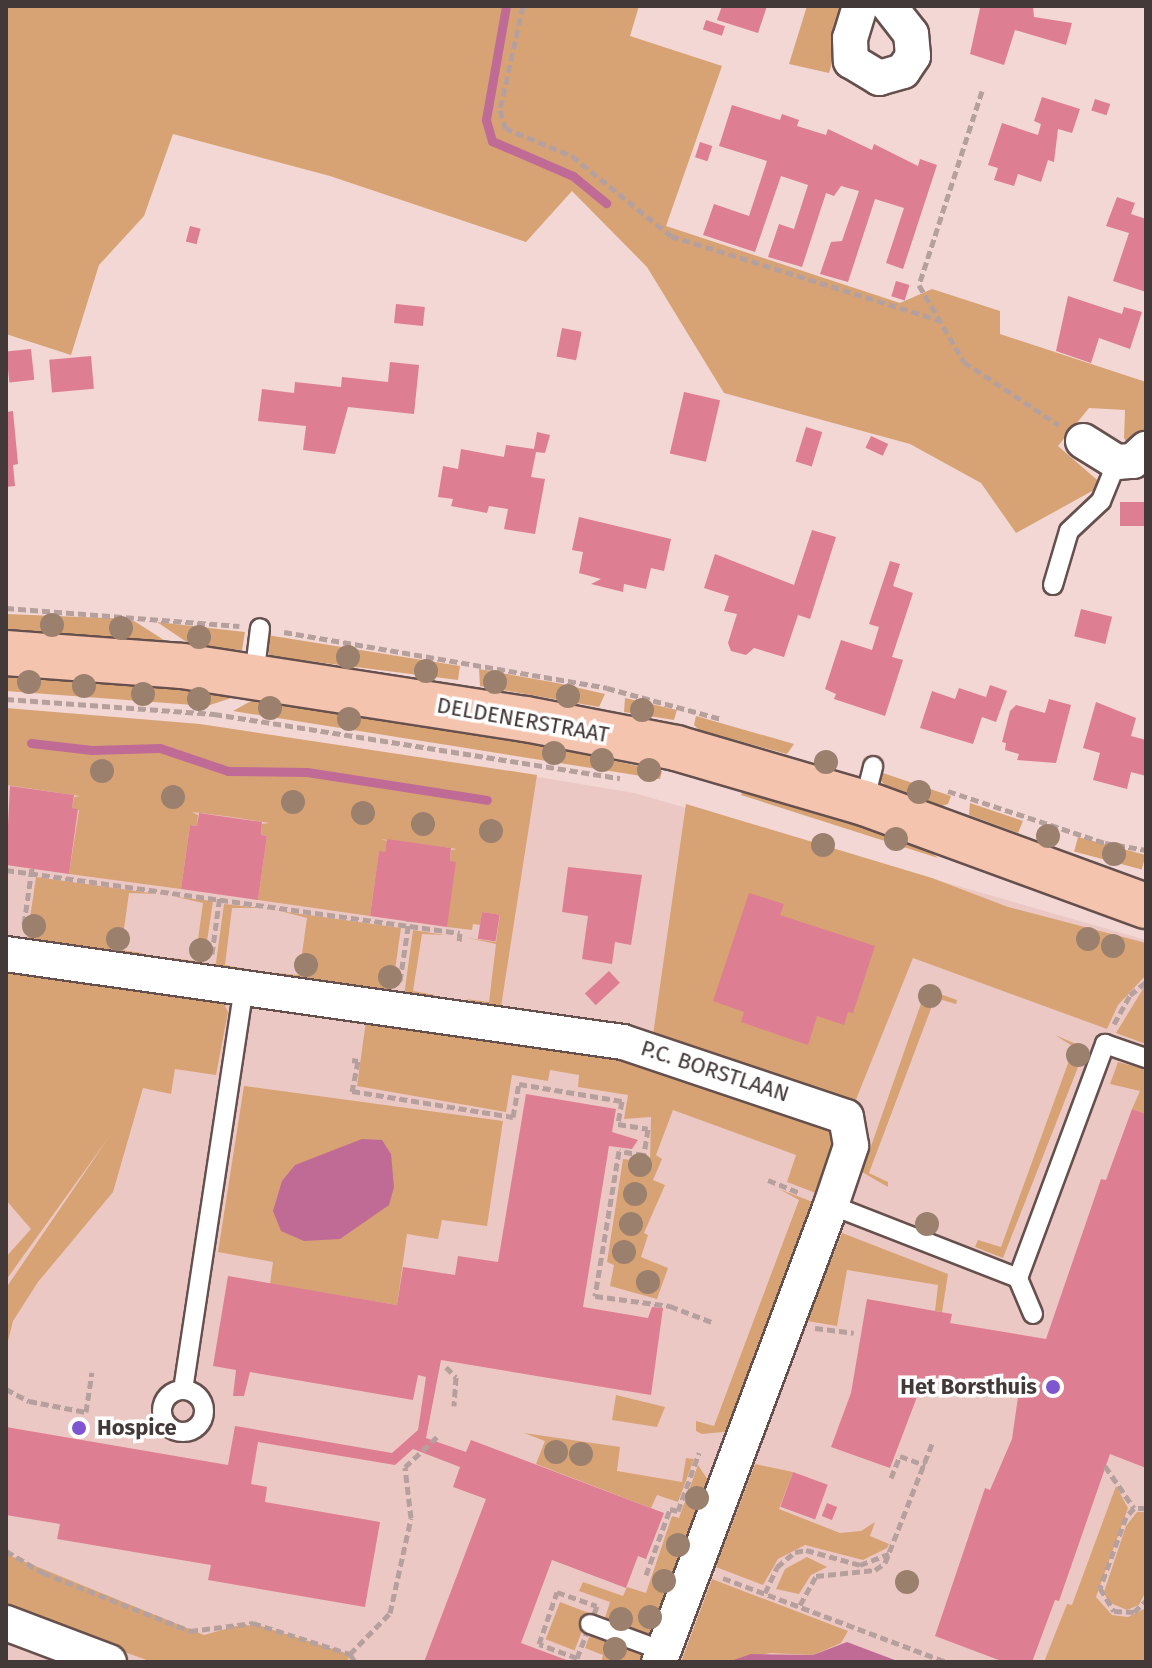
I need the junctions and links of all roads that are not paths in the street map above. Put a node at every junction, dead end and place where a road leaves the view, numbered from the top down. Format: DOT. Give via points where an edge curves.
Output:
graph roads {
  1 [pos="860,6"];
  2 [pos="889,6"];
  3 [pos="1083,441"];
  4 [pos="1132,456"];
  5 [pos="1053,585"];
  6 [pos="260,628"];
  7 [pos="6,653"];
  8 [pos="254,677"];
  9 [pos="1026,860"];
  10 [pos="1146,879"];
  11 [pos="1146,906"];
  12 [pos="12,955"];
  13 [pos="244,988"];
  14 [pos="1146,1058"];
  15 [pos="831,1205"];
  16 [pos="1018,1278"];
  17 [pos="1033,1314"];
  18 [pos="183,1390"];
  19 [pos="6,1623"];
  20 [pos="590,1624"];
  21 [pos="661,1656"];
  22 [pos="109,1662"];
  1 -- 2 [label="street" via="850,38 851,61 866,74 886,78 903,71 913,56 911,34"];
  3 -- 4 [label="street"];
  4 -- 5 [label="lane" via="1101,501 1069,531"];
  6 -- 8 [label="lane"];
  7 -- 8 [label="main road, DELDENERSTRAAT"];
  8 -- 9 [label="main road, DELDENERSTRAAT" via="868,785"];
  9 -- 10 [label="main road, DELDENERSTRAAT"];
  9 -- 11 [label="main road, DELDENERSTRAAT"];
  12 -- 13 [label="street, P.C. BORSTLAAN"];
  13 -- 15 [label="street, P.C. BORSTLAAN" via="623,1042 835,1109 846,1117 851,1146"];
  13 -- 18 [label="lane"];
  14 -- 16 [label="lane" via="1105,1044"];
  15 -- 16 [label="lane"];
  15 -- 21 [label="street, P.C. BORSTLAAN"];
  16 -- 17 [label="lane"];
  19 -- 22 [label="street"];
  20 -- 21 [label="lane"];
}
